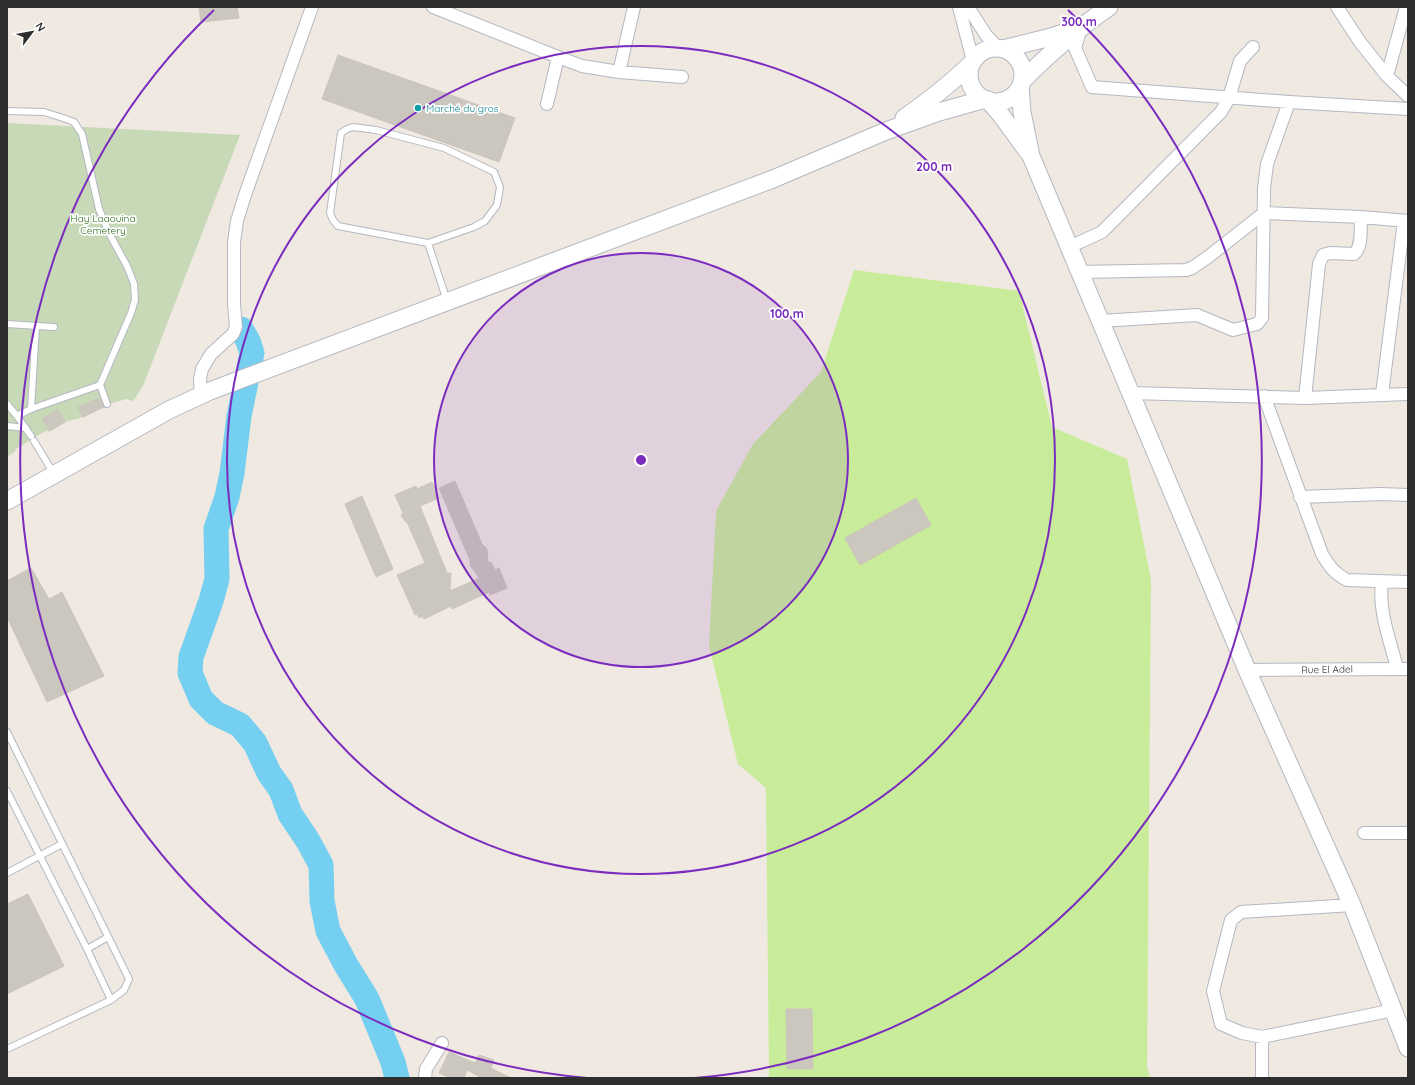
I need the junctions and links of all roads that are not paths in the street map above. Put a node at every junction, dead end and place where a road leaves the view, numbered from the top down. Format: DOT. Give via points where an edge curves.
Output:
graph roads {
  1 [pos="312,7"];
  2 [pos="433,7"];
  3 [pos="634,7"];
  4 [pos="959,7"];
  5 [pos="968,7"];
  6 [pos="1108,7"];
  7 [pos="1337,7"];
  8 [pos="1406,7"];
  9 [pos="1082,26"];
  10 [pos="1253,47"];
  11 [pos="1000,48"];
  12 [pos="558,57"];
  13 [pos="972,62"];
  14 [pos="619,72"];
  15 [pos="1387,76"];
  16 [pos="682,77"];
  17 [pos="1020,84"];
  18 [pos="1408,96"];
  19 [pos="1228,98"];
  20 [pos="987,100"];
  21 [pos="1289,102"];
  22 [pos="547,104"];
  23 [pos="1408,109"];
  24 [pos="7,111"];
  25 [pos="886,131"];
  26 [pos="1031,156"];
  27 [pos="1264,213"];
  28 [pos="1361,217"];
  29 [pos="1406,221"];
  30 [pos="428,243"];
  31 [pos="1069,247"];
  32 [pos="1080,272"];
  33 [pos="447,302"];
  34 [pos="1100,320"];
  35 [pos="7,324"];
  36 [pos="36,326"];
  37 [pos="54,327"];
  38 [pos="100,385"];
  39 [pos="205,393"];
  40 [pos="1131,393"];
  41 [pos="1382,394"];
  42 [pos="1408,394"];
  43 [pos="1264,396"];
  44 [pos="1305,398"];
  45 [pos="7,404"];
  46 [pos="107,404"];
  47 [pos="31,409"];
  48 [pos="17,416"];
  49 [pos="7,426"];
  50 [pos="26,428"];
  51 [pos="54,474"];
  52 [pos="1408,495"];
  53 [pos="1300,497"];
  54 [pos="7,501"];
  55 [pos="1382,582"];
  56 [pos="1408,582"];
  57 [pos="1403,668"];
  58 [pos="1247,670"];
  59 [pos="7,732"];
  60 [pos="7,791"];
  61 [pos="1364,833"];
  62 [pos="1408,833"];
  63 [pos="62,844"];
  64 [pos="39,856"];
  65 [pos="7,873"];
  66 [pos="1352,905"];
  67 [pos="108,937"];
  68 [pos="87,949"];
  69 [pos="111,1000"];
  70 [pos="1394,1010"];
  71 [pos="1262,1037"];
  72 [pos="442,1043"];
  73 [pos="1408,1048"];
  74 [pos="7,1049"];
  75 [pos="425,1078"];
  76 [pos="1262,1078"];
  1 -- 39 [label="street" via="237,221 234,242 236,327 211,354 202,369 200,379"];
  2 -- 12 [label="street"];
  3 -- 14 [label="street"];
  4 -- 13 [label="street"];
  5 -- 11 [label="street" via="986,35"];
  6 -- 9 [label="main road"];
  7 -- 15 [label="street"];
  8 -- 15 [label="street"];
  9 -- 11 [label="main road" via="1051,37"];
  9 -- 17 [label="main road" via="1040,62"];
  9 -- 19 [label="street" via="1075,48 1092,87"];
  10 -- 19 [label="street" via="1240,61"];
  11 -- 13 [label="main road" via="990,48 977,55"];
  11 -- 17 [label="main road" via="1010,52 1020,65"];
  12 -- 14 [label="street" via="582,66"];
  12 -- 22 [label="street"];
  13 -- 20 [label="main road" via="969,71 972,88"];
  13 -- 25 [label="main road" via="949,85"];
  14 -- 16 [label="street"];
  15 -- 18 [label="street"];
  17 -- 20 [label="main road" via="1015,93 1002,101"];
  17 -- 26 [label="main road" via="1022,112"];
  19 -- 21 [label="street"];
  19 -- 31 [label="street" via="1221,112 1102,232"];
  20 -- 25 [label="main road" via="939,112"];
  20 -- 26 [label="main road"];
  21 -- 23 [label="street"];
  21 -- 27 [label="street" via="1267,164"];
  24 -- 38 [label="lane" via="44,112 74,122 82,134 99,209 134,284 135,300 131,313"];
  25 -- 33 [label="main road" via="773,179"];
  26 -- 31 [label="main road"];
  27 -- 28 [label="street"];
  27 -- 32 [label="street" via="1208,257 1186,270"];
  27 -- 34 [label="street" via="1262,318 1257,324 1233,330 1197,315"];
  28 -- 29 [label="street"];
  28 -- 44 [label="street" via="1359,248 1356,252 1330,252 1323,255 1319,264"];
  29 -- 41 [label="street"];
  30 -- 30 [label="lane" via="485,221 497,205 500,187 494,172 444,148 376,130 347,128 341,133 330,213 333,220 338,226"];
  30 -- 33 [label="lane"];
  31 -- 32 [label="main road"];
  32 -- 34 [label="main road"];
  33 -- 39 [label="main road"];
  34 -- 40 [label="main road"];
  35 -- 36 [label="lane"];
  36 -- 37 [label="lane"];
  36 -- 47 [label="lane"];
  38 -- 46 [label="lane"];
  38 -- 47 [label="lane"];
  39 -- 51 [label="main road" via="169,410"];
  40 -- 43 [label="street"];
  40 -- 58 [label="main road"];
  41 -- 42 [label="street"];
  41 -- 44 [label="street"];
  43 -- 44 [label="street"];
  43 -- 53 [label="street"];
  45 -- 48 [label="lane"];
  47 -- 48 [label="lane"];
  48 -- 50 [label="lane"];
  49 -- 50 [label="lane"];
  50 -- 51 [label="lane"];
  51 -- 54 [label="main road"];
  52 -- 53 [label="street"];
  53 -- 55 [label="street" via="1322,554 1332,570 1348,580"];
  55 -- 56 [label="street"];
  55 -- 57 [label="street" via="1382,610"];
  57 -- 58 [label="street, Rue El Adel"];
  58 -- 66 [label="main road"];
  59 -- 63 [label="lane"];
  60 -- 64 [label="lane"];
  61 -- 62 [label="street"];
  63 -- 64 [label="lane"];
  63 -- 67 [label="lane"];
  64 -- 65 [label="lane"];
  64 -- 68 [label="lane"];
  66 -- 70 [label="main road"];
  66 -- 71 [label="street" via="1241,912 1231,920 1213,991 1221,1024 1242,1033"];
  67 -- 68 [label="lane"];
  67 -- 69 [label="lane" via="129,979 127,987"];
  68 -- 69 [label="lane"];
  69 -- 74 [label="lane"];
  70 -- 71 [label="street"];
  70 -- 73 [label="main road"];
  71 -- 76 [label="street"];
  72 -- 75 [label="street" via="426,1069"];
}
